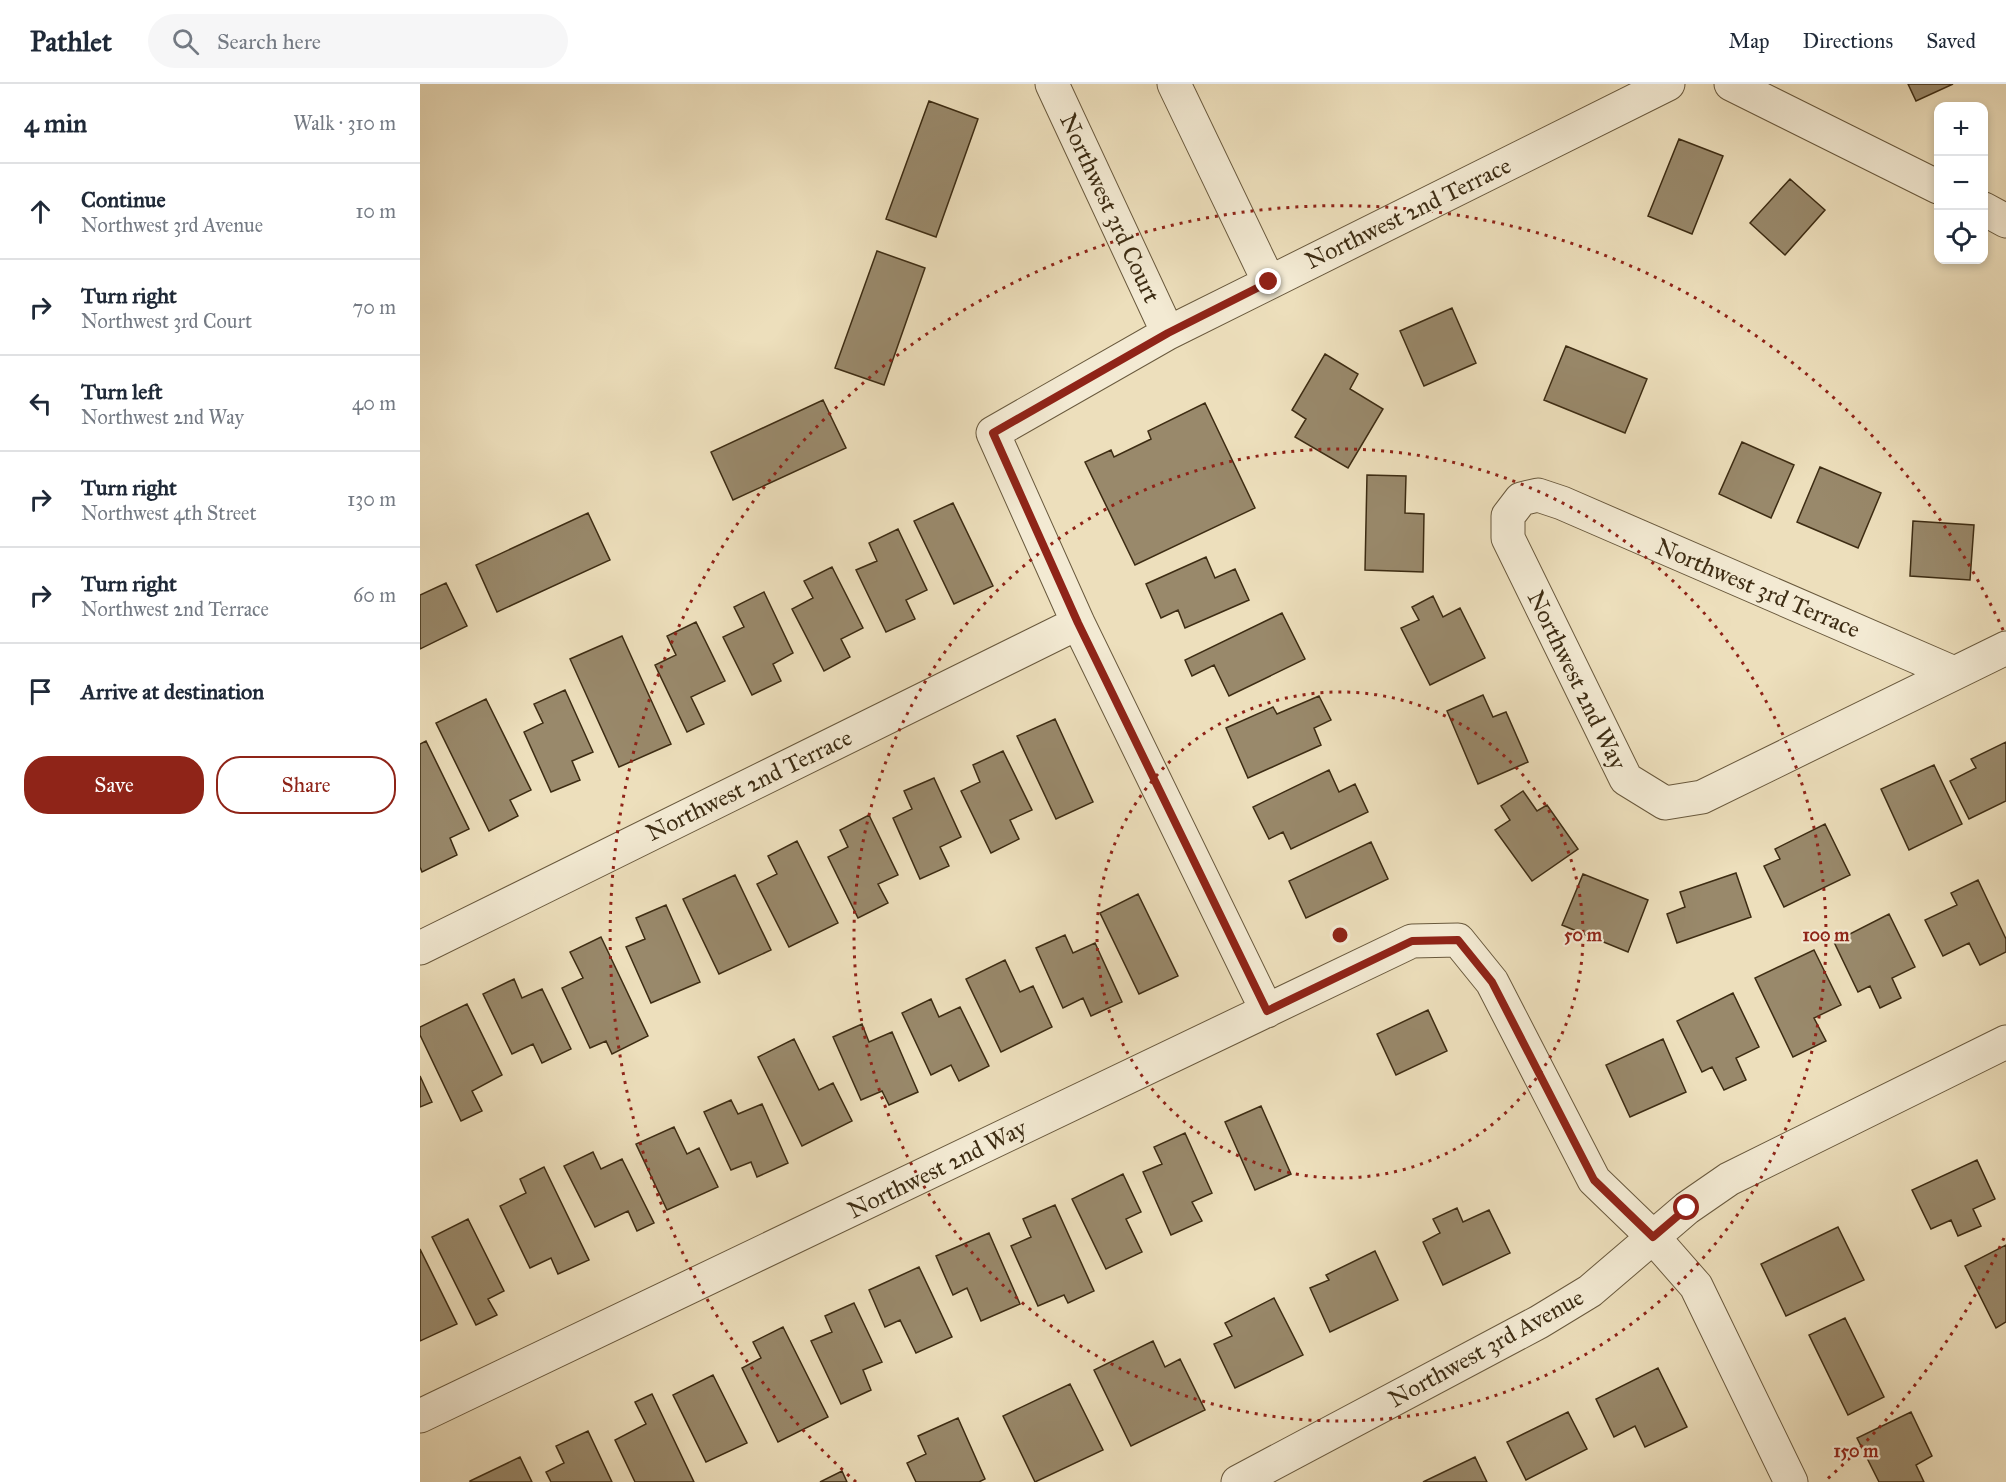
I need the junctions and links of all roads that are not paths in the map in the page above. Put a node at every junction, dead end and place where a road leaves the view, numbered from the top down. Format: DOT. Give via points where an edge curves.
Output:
graph roads {
  1 [pos="1052,84"];
  2 [pos="1174,84"];
  3 [pos="1668,84"];
  4 [pos="1731,84"];
  5 [pos="1934,185"];
  6 [pos="1985,210"];
  7 [pos="2006,221"];
  8 [pos="1269,282"];
  9 [pos="1168,333"];
  10 [pos="1562,503"];
  11 [pos="1078,623"];
  12 [pos="2006,648"];
  13 [pos="1954,673"];
  14 [pos="420,948"];
  15 [pos="1267,1011"];
  16 [pos="2005,1045"];
  17 [pos="1653,1237"];
  18 [pos="420,1416"];
  19 [pos="1238,1482"];
  20 [pos="1791,1482"];
  1 -- 9 [label="street, Northwest 3rd Court"];
  2 -- 8 [label="street"];
  3 -- 8 [label="street, Northwest 2nd Terrace"];
  4 -- 5 [label="street"];
  6 -- 7 [label="street"];
  8 -- 9 [label="street, Northwest 2nd Terrace"];
  9 -- 11 [label="street, Northwest 2nd Terrace" via="993,433"];
  10 -- 13 [label="street, Northwest 3rd Terrace"];
  10 -- 13 [label="street, Northwest 2nd Way" via="1538,495 1521,499 1508,516 1508,538 1626,779 1665,803 1702,797"];
  11 -- 14 [label="street, Northwest 2nd Terrace"];
  11 -- 15 [label="street"];
  12 -- 13 [label="street, Northwest 2nd Way"];
  15 -- 17 [label="street, Northwest 2nd Way" via="1412,941 1458,940 1492,982 1594,1180"];
  15 -- 18 [label="street, Northwest 2nd Way"];
  16 -- 17 [label="street, Northwest 3rd Avenue" via="1729,1179"];
  17 -- 19 [label="street, Northwest 3rd Avenue" via="1590,1291 1539,1322"];
  17 -- 20 [label="street" via="1696,1286"];
}
